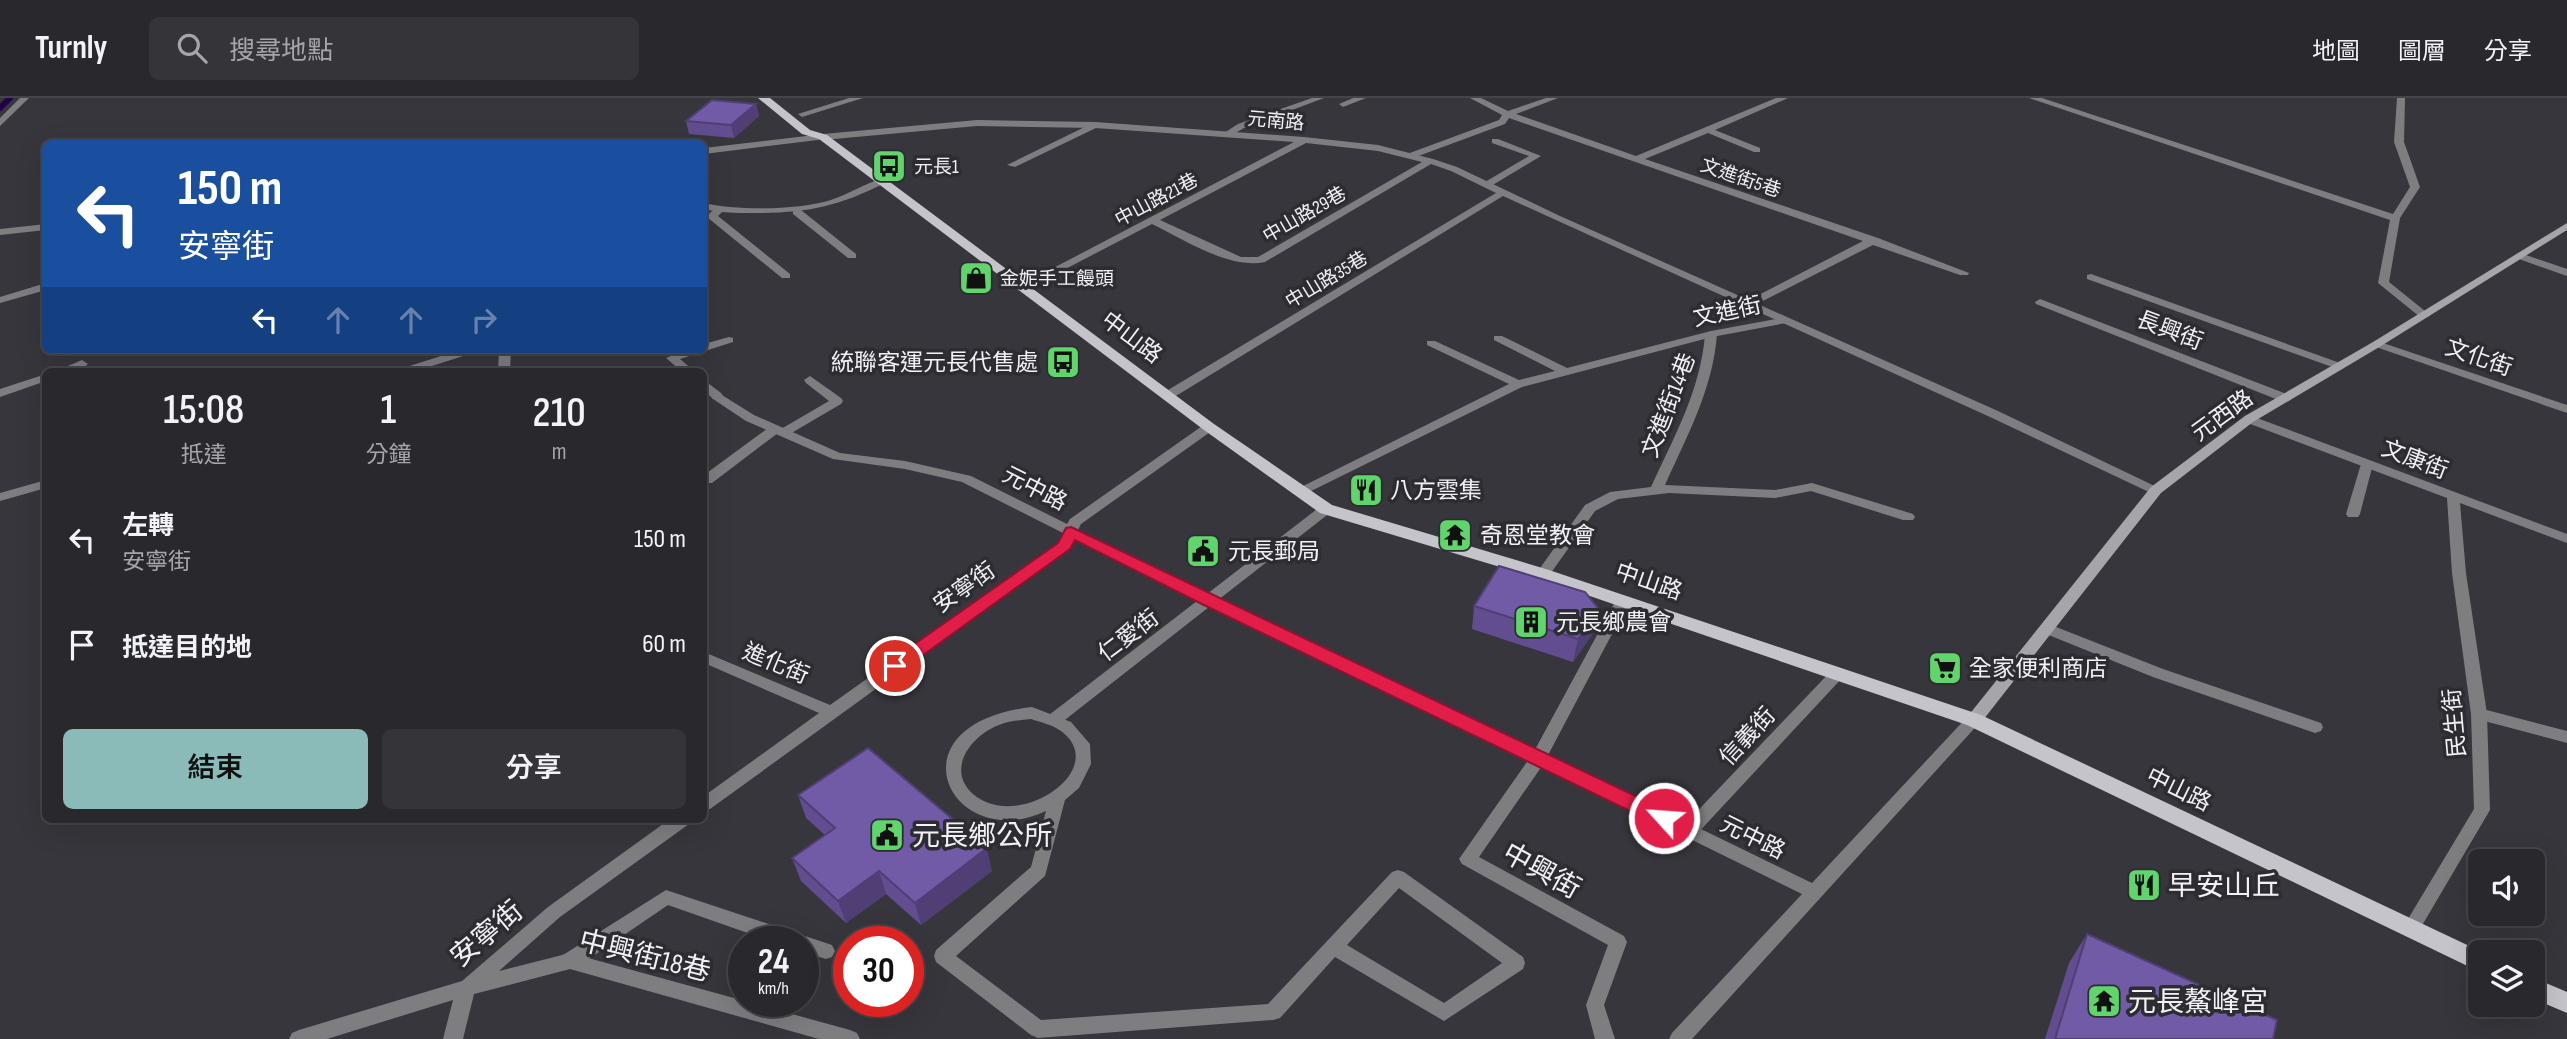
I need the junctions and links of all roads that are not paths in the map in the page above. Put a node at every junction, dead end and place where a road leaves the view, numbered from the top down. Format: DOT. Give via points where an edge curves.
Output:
graph roads {
  1 [pos="25,98"];
  2 [pos="763,98"];
  3 [pos="783,98"];
  4 [pos="859,98"];
  5 [pos="1320,98"];
  6 [pos="1362,98"];
  7 [pos="1474,98"];
  8 [pos="1554,98"];
  9 [pos="1784,98"];
  10 [pos="2033,98"];
  11 [pos="2401,98"];
  12 [pos="1343,104"];
  13 [pos="802,114"];
  14 [pos="1507,114"];
  15 [pos="0,123"];
  16 [pos="1096,125"];
  17 [pos="1706,129"];
  18 [pos="1229,133"];
  19 [pos="823,137"];
  20 [pos="1304,140"];
  21 [pos="1495,141"];
  22 [pos="1757,150"];
  23 [pos="707,151"];
  24 [pos="1410,156"];
  25 [pos="1634,160"];
  26 [pos="1430,161"];
  27 [pos="1012,165"];
  28 [pos="882,181"];
  29 [pos="1488,184"];
  30 [pos="1504,192"];
  31 [pos="707,207"];
  32 [pos="718,211"];
  33 [pos="797,212"];
  34 [pos="2395,218"];
  35 [pos="1153,221"];
  36 [pos="2567,226"];
  37 [pos="42,227"];
  38 [pos="0,232"];
  39 [pos="1874,240"];
  40 [pos="852,256"];
  41 [pos="2519,256"];
  42 [pos="1964,273"];
  43 [pos="2567,273"];
  44 [pos="786,276"];
  45 [pos="2091,276"];
  46 [pos="42,287"];
  47 [pos="1023,288"];
  48 [pos="0,300"];
  49 [pos="2040,302"];
  50 [pos="1747,305"];
  51 [pos="2424,315"];
  52 [pos="1782,321"];
  53 [pos="1711,334"];
  54 [pos="1498,338"];
  55 [pos="729,340"];
  56 [pos="1431,343"];
  57 [pos="2377,344"];
  58 [pos="707,347"];
  59 [pos="459,354"];
  60 [pos="684,354"];
  61 [pos="82,364"];
  62 [pos="2339,366"];
  63 [pos="71,368"];
  64 [pos="414,368"];
  65 [pos="685,368"];
  66 [pos="1564,371"];
  67 [pos="42,378"];
  68 [pos="810,380"];
  69 [pos="1518,384"];
  70 [pos="707,387"];
  71 [pos="0,393"];
  72 [pos="1167,396"];
  73 [pos="2285,398"];
  74 [pos="2567,409"];
  75 [pos="2249,419"];
  76 [pos="1209,428"];
  77 [pos="780,431"];
  78 [pos="2367,464"];
  79 [pos="707,480"];
  80 [pos="42,485"];
  81 [pos="1656,490"];
  82 [pos="1300,491"];
  83 [pos="2157,491"];
  84 [pos="2453,496"];
  85 [pos="0,497"];
  86 [pos="1326,509"];
  87 [pos="2353,514"];
  88 [pos="1908,517"];
  89 [pos="1071,532"];
  90 [pos="2567,539"];
  91 [pos="1543,574"];
  92 [pos="1623,600"];
  93 [pos="1209,601"];
  94 [pos="2046,628"];
  95 [pos="707,658"];
  96 [pos="1838,673"];
  97 [pos="831,712"];
  98 [pos="2479,714"];
  99 [pos="1055,719"];
  100 [pos="1974,720"];
  101 [pos="2315,727"];
  102 [pos="2567,737"];
  103 [pos="1539,757"];
  104 [pos="1057,800"];
  105 [pos="707,802"];
  106 [pos="677,823"];
  107 [pos="1689,831"];
  108 [pos="1814,892"];
  109 [pos="750,926"];
  110 [pos="2411,929"];
  111 [pos="1334,947"];
  112 [pos="819,949"];
  113 [pos="826,951"];
  114 [pos="2468,956"];
  115 [pos="570,961"];
  116 [pos="466,988"];
  117 [pos="2545,993"];
  118 [pos="2567,1003"];
  119 [pos="299,1039"];
  120 [pos="453,1039"];
  121 [pos="850,1039"];
  122 [pos="1605,1039"];
  123 [pos="1679,1039"];
  1 -- 15 [label="street"];
  2 -- 19 [label="main road, 中山路" via="806,132"];
  3 -- 13 [label="main road, 中山路"];
  4 -- 13 [label="street"];
  5 -- 18 [label="street"];
  6 -- 12 [label="street"];
  7 -- 14 [label="street, 文進街5巷"];
  8 -- 14 [label="street"];
  9 -- 17 [label="street"];
  10 -- 34 [label="street"];
  11 -- 34 [label="street" via="2399,142 2415,187"];
  13 -- 19 [label="main road, 中山路"];
  14 -- 24 [label="street" via="1502,122"];
  14 -- 25 [label="street, 文進街5巷"];
  16 -- 18 [label="street, 元南路"];
  16 -- 19 [label="street, 元南路" via="977,123"];
  16 -- 27 [label="street"];
  17 -- 22 [label="street"];
  17 -- 25 [label="street"];
  18 -- 20 [label="street, 元南路"];
  19 -- 23 [label="street, 元南路"];
  19 -- 28 [label="main road, 中山路"];
  20 -- 24 [label="street, 元南路"];
  20 -- 35 [label="street, 中山路21巷"];
  21 -- 29 [label="street" via="1536,156"];
  24 -- 26 [label="street, 元南路"];
  25 -- 39 [label="street, 文進街5巷"];
  26 -- 29 [label="street, 元南路"];
  26 -- 35 [label="street, 中山路29巷" via="1261,260 1238,260"];
  28 -- 33 [label="street" via="834,204"];
  28 -- 47 [label="main road, 中山路"];
  29 -- 30 [label="street, 元南路"];
  30 -- 50 [label="street"];
  30 -- 72 [label="street, 中山路35巷"];
  31 -- 32 [label="street"];
  32 -- 33 [label="street"];
  32 -- 44 [label="street" via="712,216"];
  33 -- 40 [label="street"];
  34 -- 51 [label="street" via="2383,283"];
  35 -- 47 [label="street, 中山路21巷"];
  36 -- 41 [label="main road, 元西路"];
  37 -- 38 [label="street"];
  39 -- 42 [label="street, 文進街5巷"];
  39 -- 50 [label="street"];
  41 -- 43 [label="street"];
  41 -- 51 [label="main road, 元西路"];
  45 -- 62 [label="street"];
  46 -- 48 [label="street"];
  47 -- 72 [label="main road, 中山路"];
  49 -- 73 [label="street, 長興街"];
  50 -- 52 [label="street"];
  51 -- 57 [label="main road, 元西路"];
  52 -- 53 [label="street, 文進街"];
  52 -- 83 [label="street, 文進街"];
  53 -- 66 [label="street, 文進街"];
  53 -- 81 [label="street, 文進街14巷" via="1711,352 1698,392"];
  54 -- 66 [label="street"];
  55 -- 58 [label="street"];
  56 -- 69 [label="street"];
  57 -- 62 [label="main road, 元西路"];
  57 -- 74 [label="street, 文化街"];
  59 -- 64 [label="street"];
  60 -- 65 [label="street" via="673,358"];
  61 -- 63 [label="street"];
  62 -- 73 [label="main road, 元西路"];
  66 -- 69 [label="street, 文進街"];
  67 -- 71 [label="street"];
  68 -- 77 [label="street" via="837,401"];
  69 -- 82 [label="street, 文進街"];
  70 -- 77 [label="street, 元中路" via="750,418"];
  72 -- 76 [label="main road, 中山路"];
  73 -- 75 [label="main road, 元西路"];
  75 -- 78 [label="street, 文康街"];
  75 -- 83 [label="main road, 元西路"];
  76 -- 82 [label="main road, 中山路"];
  76 -- 89 [label="street, 安寧街" via="1075,522"];
  77 -- 79 [label="street"];
  77 -- 89 [label="street, 元中路" via="837,456 966,479"];
  78 -- 84 [label="street, 文康街"];
  78 -- 87 [label="street"];
  80 -- 85 [label="street"];
  81 -- 88 [label="street" via="1775,494 1812,487"];
  81 -- 91 [label="street" via="1615,495 1590,509"];
  82 -- 86 [label="main road, 中山路"];
  83 -- 94 [label="main road, 元西路"];
  84 -- 90 [label="street, 文康街"];
  84 -- 98 [label="street, 民生街"];
  86 -- 91 [label="main road, 中山路"];
  86 -- 93 [label="street, 仁愛街"];
  89 -- 93 [label="street, 元中路"];
  89 -- 97 [label="street, 安寧街" via="1064,546"];
  91 -- 92 [label="main road, 中山路"];
  92 -- 96 [label="main road, 中山路"];
  92 -- 103 [label="street, 中興街"];
  93 -- 99 [label="street, 仁愛街"];
  93 -- 103 [label="street, 元中路"];
  94 -- 100 [label="main road, 元西路"];
  94 -- 101 [label="street" via="2158,673"];
  95 -- 97 [label="street, 進化街"];
  96 -- 100 [label="main road, 中山路"];
  96 -- 107 [label="street, 信義街"];
  97 -- 105 [label="street, 安寧街"];
  98 -- 102 [label="street"];
  98 -- 110 [label="street, 民生街" via="2482,810"];
  99 -- 104 [label="street" via="1073,729 1083,746 1084,765 1075,783"];
  99 -- 104 [label="street" via="1032,713 1006,716 982,726 964,741 953,761 953,781 964,798 983,809 1007,813 1033,810"];
  100 -- 108 [label="street"];
  100 -- 110 [label="main road, 中山路"];
  103 -- 107 [label="street, 元中路"];
  103 -- 122 [label="street, 中興街" via="1468,859 1618,943 1595,1004"];
  104 -- 111 [label="street" via="1039,871 943,956 1038,1029 1273,1012"];
  106 -- 116 [label="street, 安寧街" via="554,912"];
  107 -- 108 [label="street, 元中路"];
  108 -- 123 [label="street"];
  109 -- 115 [label="street" via="666,897"];
  110 -- 114 [label="main road, 中山路"];
  111 -- 111 [label="street" via="1398,877 1516,962 1444,1013"];
  112 -- 113 [label="street"];
  115 -- 116 [label="street, 中興街18巷"];
  115 -- 121 [label="street, 中興街18巷"];
  116 -- 119 [label="street, 安寧街"];
  116 -- 120 [label="street"];
  117 -- 118 [label="main road"];
}
